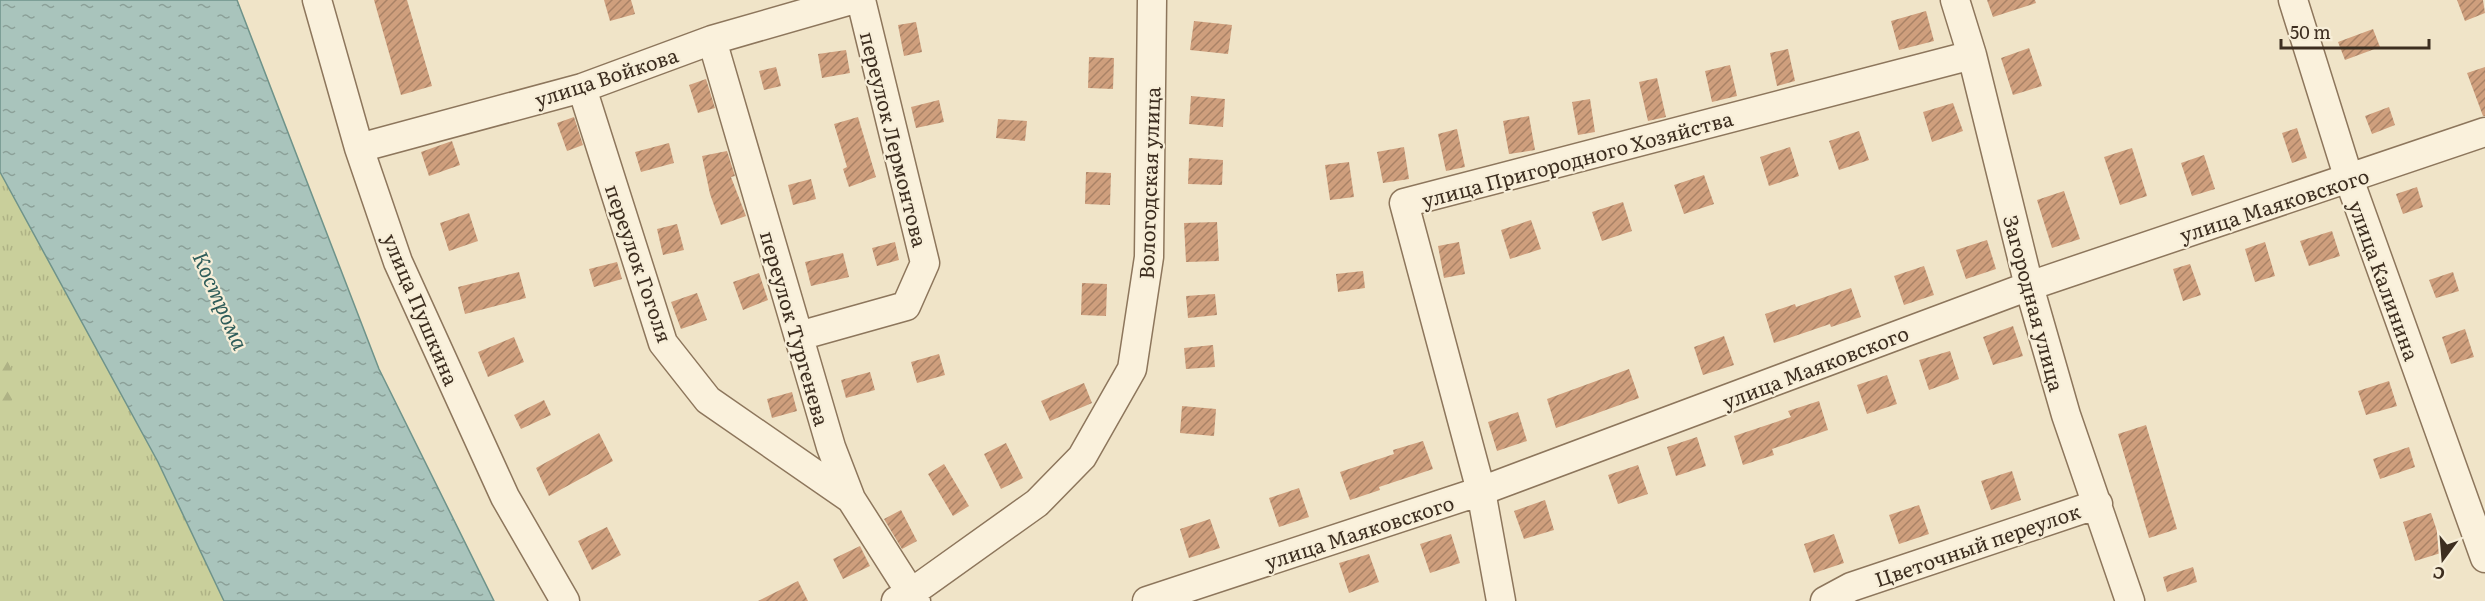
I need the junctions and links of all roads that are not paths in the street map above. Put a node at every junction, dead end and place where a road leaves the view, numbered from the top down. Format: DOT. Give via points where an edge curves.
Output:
graph roads {
  1 [pos="317,0"];
  2 [pos="851,0"];
  3 [pos="861,0"];
  4 [pos="1152,0"];
  5 [pos="1955,0"];
  6 [pos="2293,0"];
  7 [pos="712,40"];
  8 [pos="1972,55"];
  9 [pos="582,88"];
  10 [pos="2485,132"];
  11 [pos="359,148"];
  12 [pos="2349,180"];
  13 [pos="2030,285"];
  14 [pos="799,336"];
  15 [pos="1480,491"];
  16 [pos="851,499"];
  17 [pos="2098,504"];
  18 [pos="2485,558"];
  19 [pos="908,598"];
  20 [pos="565,601"];
  21 [pos="1146,601"];
  22 [pos="1501,601"];
  23 [pos="1825,601"];
  24 [pos="2130,601"];
  1 -- 11 [label="street, улица Пушкина"];
  2 -- 7 [label="street, улица Войкова"];
  3 -- 14 [label="street, переулок Лермонтова" via="925,263 906,306"];
  4 -- 19 [label="street, Вологодская улица" via="1149,257 1132,369 1075,465 1037,503"];
  5 -- 8 [label="street, Загородная улица"];
  6 -- 12 [label="street, улица Калинина"];
  7 -- 9 [label="street, улица Войкова"];
  7 -- 14 [label="street, переулок Тургенева"];
  8 -- 13 [label="street, Загородная улица"];
  8 -- 15 [label="street, улица Пригородного Хозяйства" via="1404,203"];
  9 -- 11 [label="street, улица Войкова"];
  9 -- 16 [label="street, переулок Гоголя" via="663,343 708,399"];
  10 -- 12 [label="street, улица Маяковского"];
  11 -- 20 [label="street, улица Пушкина" via="398,262 505,497"];
  12 -- 13 [label="street, улица Маяковского"];
  12 -- 18 [label="street, улица Калинина"];
  13 -- 15 [label="street, улица Маяковского"];
  13 -- 17 [label="street, Загородная улица" via="2066,416"];
  14 -- 16 [label="street, переулок Тургенева" via="831,447"];
  15 -- 21 [label="street, улица Маяковского"];
  15 -- 22 [label="street, улица Пригородного Хозяйства"];
  16 -- 19 [label="street, переулок Тургенева"];
  17 -- 23 [label="street, Цветочный переулок" via="1851,587"];
  17 -- 24 [label="street, Загородная улица"];
}
